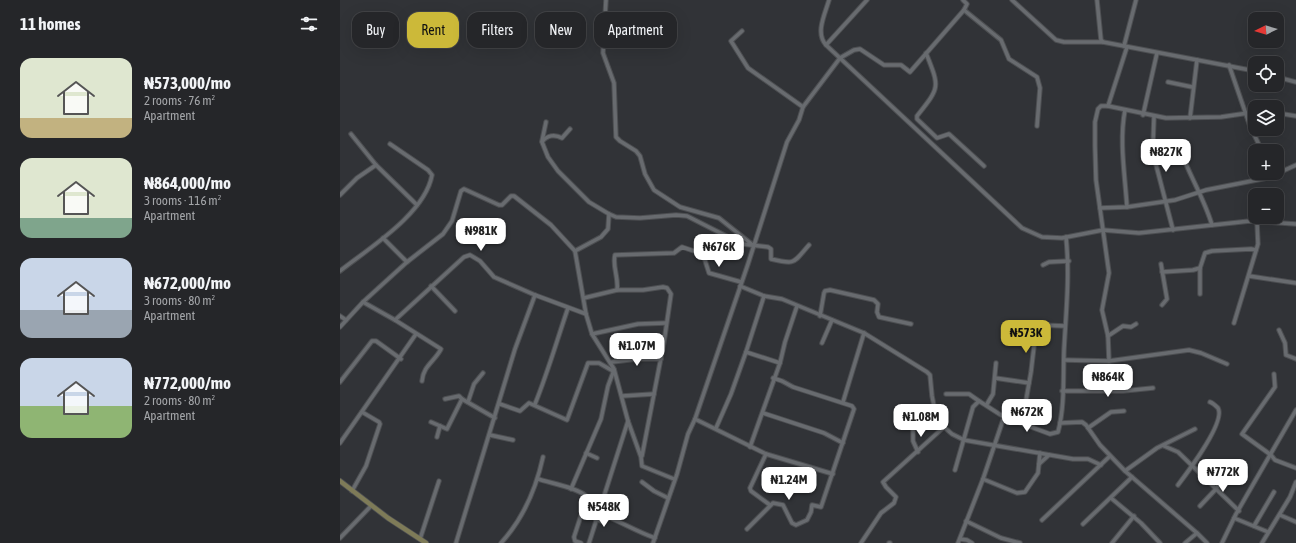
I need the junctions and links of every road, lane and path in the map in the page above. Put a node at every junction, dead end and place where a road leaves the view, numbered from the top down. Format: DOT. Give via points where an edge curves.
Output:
graph roads {
  1 [pos="606,0"];
  2 [pos="829,0"];
  3 [pos="867,0"];
  4 [pos="964,0"];
  5 [pos="1097,0"];
  6 [pos="1136,0"];
  7 [pos="1014,1"];
  8 [pos="964,10"];
  9 [pos="742,31"];
  10 [pos="1103,42"];
  11 [pos="826,45"];
  12 [pos="1125,47"];
  13 [pos="926,53"];
  14 [pos="1157,53"];
  15 [pos="840,58"];
  16 [pos="1197,60"];
  17 [pos="1229,65"];
  18 [pos="1248,69"];
  19 [pos="1284,79"];
  20 [pos="1168,82"];
  21 [pos="1296,82"];
  22 [pos="1192,87"];
  23 [pos="1108,106"];
  24 [pos="804,107"];
  25 [pos="1125,110"];
  26 [pos="1246,113"];
  27 [pos="1284,114"];
  28 [pos="1143,115"];
  29 [pos="1296,116"];
  30 [pos="1154,117"];
  31 [pos="1190,118"];
  32 [pos="546,122"];
  33 [pos="1037,126"];
  34 [pos="570,129"];
  35 [pos="351,134"];
  36 [pos="542,142"];
  37 [pos="390,144"];
  38 [pos="1259,144"];
  39 [pos="1180,149"];
  40 [pos="376,165"];
  41 [pos="1296,165"];
  42 [pos="984,166"];
  43 [pos="1284,170"];
  44 [pos="1248,180"];
  45 [pos="1199,192"];
  46 [pos="340,195"];
  47 [pos="1165,201"];
  48 [pos="417,205"];
  49 [pos="1128,206"];
  50 [pos="1100,208"];
  51 [pos="609,214"];
  52 [pos="1248,223"];
  53 [pos="1284,223"];
  54 [pos="1257,224"];
  55 [pos="1296,224"];
  56 [pos="1212,225"];
  57 [pos="1103,230"];
  58 [pos="1172,230"];
  59 [pos="384,237"];
  60 [pos="1066,237"];
  61 [pos="809,245"];
  62 [pos="754,246"];
  63 [pos="1256,250"];
  64 [pos="575,251"];
  65 [pos="1069,261"];
  66 [pos="406,262"];
  67 [pos="1161,264"];
  68 [pos="1043,266"];
  69 [pos="1200,268"];
  70 [pos="340,271"];
  71 [pos="1162,272"];
  72 [pos="1249,276"];
  73 [pos="1296,283"];
  74 [pos="741,284"];
  75 [pos="431,286"];
  76 [pos="617,290"];
  77 [pos="1200,294"];
  78 [pos="535,295"];
  79 [pos="764,296"];
  80 [pos="584,298"];
  81 [pos="363,302"];
  82 [pos="1162,305"];
  83 [pos="797,306"];
  84 [pos="568,308"];
  85 [pos="456,311"];
  86 [pos="586,314"];
  87 [pos="340,316"];
  88 [pos="820,316"];
  89 [pos="346,320"];
  90 [pos="395,320"];
  91 [pos="832,320"];
  92 [pos="1234,322"];
  93 [pos="666,323"];
  94 [pos="911,324"];
  95 [pos="1136,324"];
  96 [pos="1065,326"];
  97 [pos="340,327"];
  98 [pos="1279,330"];
  99 [pos="864,333"];
  100 [pos="416,334"];
  101 [pos="592,334"];
  102 [pos="1108,336"];
  103 [pos="822,343"];
  104 [pos="746,352"];
  105 [pos="401,359"];
  106 [pos="661,359"];
  107 [pos="1296,359"];
  108 [pos="1064,360"];
  109 [pos="1109,361"];
  110 [pos="612,362"];
  111 [pos="780,363"];
  112 [pos="996,363"];
  113 [pos="1227,364"];
  114 [pos="614,370"];
  115 [pos="483,373"];
  116 [pos="1274,374"];
  117 [pos="773,378"];
  118 [pos="995,378"];
  119 [pos="422,381"];
  120 [pos="340,382"];
  121 [pos="1029,383"];
  122 [pos="1153,388"];
  123 [pos="1062,391"];
  124 [pos="654,394"];
  125 [pos="946,394"];
  126 [pos="622,396"];
  127 [pos="446,398"];
  128 [pos="462,399"];
  129 [pos="979,401"];
  130 [pos="468,402"];
  131 [pos="843,402"];
  132 [pos="1210,402"];
  133 [pos="500,404"];
  134 [pos="535,404"];
  135 [pos="987,404"];
  136 [pos="1296,410"];
  137 [pos="362,412"];
  138 [pos="1124,412"];
  139 [pos="763,414"];
  140 [pos="1004,417"];
  141 [pos="495,418"];
  142 [pos="696,419"];
  143 [pos="628,421"];
  144 [pos="431,422"];
  145 [pos="1022,423"];
  146 [pos="1060,423"];
  147 [pos="913,425"];
  148 [pos="440,426"];
  149 [pos="944,427"];
  150 [pos="716,428"];
  151 [pos="1088,428"];
  152 [pos="1196,428"];
  153 [pos="490,435"];
  154 [pos="437,437"];
  155 [pos="513,440"];
  156 [pos="964,440"];
  157 [pos="843,442"];
  158 [pos="340,443"];
  159 [pos="993,446"];
  160 [pos="1164,446"];
  161 [pos="750,447"];
  162 [pos="918,452"];
  163 [pos="586,453"];
  164 [pos="1040,453"];
  165 [pos="766,454"];
  166 [pos="1049,455"];
  167 [pos="1271,455"];
  168 [pos="1110,456"];
  169 [pos="542,457"];
  170 [pos="641,457"];
  171 [pos="597,458"];
  172 [pos="1039,464"];
  173 [pos="1101,464"];
  174 [pos="1193,466"];
  175 [pos="1230,468"];
  176 [pos="1296,468"];
  177 [pos="955,470"];
  178 [pos="1125,471"];
  179 [pos="833,474"];
  180 [pos="1132,477"];
  181 [pos="538,479"];
  182 [pos="983,479"];
  183 [pos="439,480"];
  184 [pos="674,480"];
  185 [pos="340,481"];
  186 [pos="642,482"];
  187 [pos="1296,482"];
  188 [pos="1178,485"];
  189 [pos="571,489"];
  190 [pos="1216,489"];
  191 [pos="352,491"];
  192 [pos="1274,492"];
  193 [pos="668,498"];
  194 [pos="1111,498"];
  195 [pos="770,505"];
  196 [pos="371,506"];
  197 [pos="1200,506"];
  198 [pos="1239,511"];
  199 [pos="598,513"];
  200 [pos="1280,515"];
  201 [pos="1134,516"];
  202 [pos="610,517"];
  203 [pos="1234,518"];
  204 [pos="596,520"];
  205 [pos="1042,520"];
  206 [pos="966,521"];
  207 [pos="1296,522"];
  208 [pos="1083,524"];
  209 [pos="1254,526"];
  210 [pos="746,529"];
  211 [pos="1268,532"];
  212 [pos="1197,533"];
  213 [pos="340,538"];
  214 [pos="655,538"];
  215 [pos="420,539"];
  216 [pos="959,541"];
  217 [pos="426,543"];
  218 [pos="456,543"];
  219 [pos="501,543"];
  220 [pos="581,543"];
  221 [pos="589,543"];
  222 [pos="653,543"];
  223 [pos="861,543"];
  224 [pos="972,543"];
  225 [pos="1020,543"];
  226 [pos="1112,543"];
  227 [pos="1160,543"];
  228 [pos="1185,543"];
  229 [pos="1206,543"];
  230 [pos="1222,543"];
  231 [pos="1262,543"];
  1 -- 62 [label="street" via="603,53 614,83 616,137 640,156 645,174 654,190 680,207 719,218"];
  2 -- 11 [label="street" via="821,26"];
  3 -- 11 [label="street"];
  4 -- 8 [label="street" via="967,4"];
  5 -- 10 [label="street"];
  6 -- 12 [label="street"];
  7 -- 10 [label="street" via="1056,40"];
  8 -- 13 [label="street"];
  8 -- 33 [label="street" via="1001,40 1009,59 1037,77 1040,88"];
  9 -- 24 [label="street" via="731,41 748,68"];
  10 -- 12 [label="street"];
  11 -- 15 [label="street"];
  12 -- 14 [label="street"];
  12 -- 23 [label="street"];
  13 -- 15 [label="street" via="910,72 901,65 884,64 860,49"];
  13 -- 42 [label="street" via="936,78 936,87 934,96 917,119 937,138 949,134"];
  14 -- 16 [label="street"];
  14 -- 28 [label="street"];
  15 -- 24 [label="street"];
  15 -- 60 [label="street" via="1022,228 1042,237"];
  16 -- 17 [label="street"];
  16 -- 22 [label="street"];
  17 -- 18 [label="street"];
  17 -- 26 [label="street"];
  19 -- 21 [label="street"];
  20 -- 22 [label="street"];
  22 -- 31 [label="street"];
  23 -- 25 [label="street"];
  23 -- 50 [label="street" via="1101,106 1098,109 1095,122 1096,180"];
  24 -- 62 [label="street" via="787,142"];
  25 -- 28 [label="street"];
  25 -- 49 [label="street" via="1122,142"];
  26 -- 31 [label="street" via="1221,118"];
  26 -- 38 [label="street"];
  27 -- 29 [label="street"];
  28 -- 30 [label="street"];
  30 -- 31 [label="street"];
  30 -- 47 [label="street" via="1154,157"];
  32 -- 36 [label="street"];
  34 -- 36 [label="street" via="562,138 557,135 546,137"];
  35 -- 40 [label="street"];
  36 -- 51 [label="street" via="558,171 589,202"];
  37 -- 48 [label="street" via="432,175 424,196"];
  39 -- 45 [label="street"];
  40 -- 46 [label="street" via="357,178"];
  40 -- 48 [label="street"];
  41 -- 43 [label="street"];
  44 -- 45 [label="street"];
  45 -- 47 [label="street"];
  45 -- 56 [label="street" via="1207,205"];
  47 -- 49 [label="street"];
  47 -- 58 [label="street"];
  48 -- 59 [label="street"];
  49 -- 50 [label="street"];
  50 -- 57 [label="street"];
  51 -- 62 [label="street" via="616,217 640,218 687,216 742,244"];
  51 -- 64 [label="street" via="606,232"];
  52 -- 56 [label="street"];
  53 -- 55 [label="street"];
  54 -- 63 [label="street"];
  56 -- 58 [label="street"];
  57 -- 58 [label="street" via="1139,233"];
  57 -- 60 [label="street"];
  57 -- 102 [label="street" via="1110,272 1102,310"];
  59 -- 66 [label="street"];
  59 -- 70 [label="street"];
  60 -- 65 [label="street"];
  61 -- 62 [label="street" via="789,264 771,259 768,247"];
  62 -- 74 [label="street"];
  63 -- 69 [label="street" via="1208,251"];
  63 -- 72 [label="street"];
  64 -- 66 [label="street" via="551,225 514,196 499,205 464,189 461,190 452,221 443,234"];
  64 -- 80 [label="street"];
  65 -- 68 [label="street" via="1049,262"];
  65 -- 96 [label="street"];
  66 -- 81 [label="street"];
  67 -- 71 [label="street"];
  69 -- 71 [label="street"];
  69 -- 77 [label="street"];
  71 -- 82 [label="street" via="1167,299"];
  72 -- 73 [label="street"];
  72 -- 92 [label="street"];
  74 -- 76 [label="street" via="709,273 703,254 682,247 674,253 615,256"];
  74 -- 79 [label="street"];
  74 -- 142 [label="street"];
  75 -- 78 [label="street" via="464,257 470,255 480,261 494,277"];
  75 -- 85 [label="street"];
  75 -- 90 [label="street"];
  76 -- 80 [label="street"];
  76 -- 93 [label="street" via="667,288 671,294"];
  78 -- 84 [label="street"];
  78 -- 133 [label="street" via="515,349"];
  79 -- 83 [label="street" via="782,299"];
  79 -- 104 [label="street"];
  80 -- 86 [label="street"];
  81 -- 89 [label="street"];
  81 -- 90 [label="street"];
  83 -- 88 [label="street"];
  83 -- 111 [label="street" via="784,342"];
  84 -- 86 [label="street"];
  84 -- 134 [label="street"];
  86 -- 101 [label="street"];
  87 -- 89 [label="street"];
  88 -- 91 [label="street"];
  88 -- 94 [label="street" via="824,293 830,290 874,300 878,304 876,312 879,317"];
  89 -- 97 [label="street"];
  90 -- 100 [label="street"];
  91 -- 99 [label="street"];
  91 -- 103 [label="street"];
  93 -- 101 [label="street" via="638,324"];
  93 -- 106 [label="street"];
  95 -- 102 [label="street" via="1123,326"];
  96 -- 108 [label="street"];
  96 -- 121 [label="street" via="1040,325 1036,329"];
  98 -- 107 [label="street" via="1285,343 1286,355"];
  99 -- 131 [label="street"];
  99 -- 149 [label="street" via="930,375 934,411"];
  100 -- 105 [label="street"];
  100 -- 119 [label="street" via="441,349 427,365"];
  101 -- 110 [label="street"];
  102 -- 109 [label="street"];
  104 -- 111 [label="street"];
  104 -- 150 [label="street"];
  105 -- 120 [label="street" via="376,341 372,341"];
  105 -- 137 [label="street"];
  106 -- 110 [label="street"];
  106 -- 124 [label="street"];
  108 -- 109 [label="street"];
  108 -- 123 [label="street"];
  109 -- 113 [label="street" via="1189,350"];
  110 -- 114 [label="street"];
  111 -- 117 [label="street"];
  112 -- 118 [label="street"];
  114 -- 126 [label="street"];
  114 -- 134 [label="street" via="599,363 588,363 567,420"];
  114 -- 163 [label="street" via="601,419"];
  115 -- 130 [label="street" via="474,384"];
  116 -- 167 [label="street" via="1275,387 1242,434"];
  117 -- 131 [label="street" via="793,387"];
  117 -- 139 [label="street"];
  118 -- 121 [label="street"];
  118 -- 135 [label="street" via="993,394"];
  121 -- 145 [label="street"];
  122 -- 123 [label="street" via="1123,391"];
  123 -- 146 [label="street"];
  124 -- 126 [label="street"];
  124 -- 170 [label="street"];
  125 -- 129 [label="street" via="969,394"];
  126 -- 143 [label="street"];
  127 -- 128 [label="street" via="459,396"];
  128 -- 130 [label="street"];
  128 -- 148 [label="street" via="447,429"];
  129 -- 135 [label="street"];
  129 -- 156 [label="street" via="974,407"];
  130 -- 141 [label="street"];
  131 -- 157 [label="street" via="854,409"];
  132 -- 174 [label="street" via="1218,408 1218,416 1209,440"];
  133 -- 134 [label="street" via="520,411 529,403"];
  133 -- 141 [label="street"];
  135 -- 140 [label="street"];
  136 -- 167 [label="street"];
  137 -- 158 [label="street"];
  137 -- 191 [label="street" via="380,424 366,466"];
  138 -- 151 [label="street" via="1111,412"];
  139 -- 157 [label="street"];
  139 -- 161 [label="street"];
  140 -- 145 [label="street"];
  140 -- 159 [label="street"];
  141 -- 153 [label="street"];
  142 -- 150 [label="street"];
  142 -- 184 [label="street" via="688,434"];
  143 -- 170 [label="street"];
  143 -- 199 [label="street"];
  144 -- 148 [label="street"];
  145 -- 146 [label="street" via="1053,434 1058,432"];
  146 -- 151 [label="street" via="1082,422"];
  147 -- 162 [label="street" via="913,441"];
  148 -- 154 [label="street"];
  149 -- 156 [label="street"];
  149 -- 162 [label="street"];
  150 -- 161 [label="street"];
  151 -- 168 [label="street"];
  152 -- 160 [label="street"];
  153 -- 155 [label="street"];
  153 -- 218 [label="street"];
  156 -- 159 [label="street"];
  156 -- 177 [label="street"];
  157 -- 179 [label="street"];
  159 -- 164 [label="street"];
  159 -- 182 [label="street"];
  160 -- 174 [label="street" via="1178,452"];
  160 -- 178 [label="street" via="1157,448"];
  161 -- 165 [label="street"];
  162 -- 223 [label="street" via="883,482 896,497 894,502 881,512"];
  163 -- 171 [label="street"];
  163 -- 189 [label="street"];
  164 -- 166 [label="street"];
  164 -- 172 [label="street"];
  165 -- 179 [label="street"];
  165 -- 195 [label="street" via="750,488"];
  166 -- 172 [label="street"];
  166 -- 173 [label="street" via="1088,459"];
  167 -- 176 [label="street" via="1274,460"];
  167 -- 198 [label="street"];
  168 -- 173 [label="street"];
  168 -- 178 [label="street"];
  169 -- 181 [label="street"];
  170 -- 184 [label="street" via="644,468"];
  172 -- 182 [label="street" via="1036,477 1022,493"];
  173 -- 205 [label="street"];
  174 -- 188 [label="street"];
  174 -- 190 [label="street"];
  175 -- 190 [label="street"];
  178 -- 180 [label="street"];
  179 -- 195 [label="street" via="822,505 812,505 807,520 794,525 783,505"];
  180 -- 194 [label="street"];
  180 -- 212 [label="street"];
  181 -- 189 [label="street"];
  181 -- 219 [label="street" via="514,530"];
  182 -- 206 [label="street"];
  183 -- 215 [label="street"];
  184 -- 193 [label="street"];
  185 -- 191 [label="main road"];
  186 -- 193 [label="street"];
  187 -- 200 [label="street"];
  189 -- 220 [label="street" via="587,497 574,537 575,541"];
  190 -- 197 [label="street"];
  190 -- 198 [label="street"];
  191 -- 196 [label="main road"];
  192 -- 209 [label="street"];
  193 -- 214 [label="street"];
  194 -- 201 [label="street"];
  194 -- 208 [label="street"];
  195 -- 210 [label="street"];
  196 -- 213 [label="street"];
  196 -- 215 [label="main road"];
  198 -- 203 [label="street"];
  199 -- 202 [label="street"];
  199 -- 204 [label="street"];
  200 -- 207 [label="street"];
  200 -- 211 [label="street"];
  201 -- 226 [label="street"];
  201 -- 227 [label="street"];
  202 -- 204 [label="street" via="602,521"];
  202 -- 214 [label="street" via="637,532"];
  203 -- 209 [label="street"];
  203 -- 230 [label="street"];
  204 -- 221 [label="street"];
  206 -- 216 [label="street"];
  206 -- 225 [label="street" via="1001,538"];
  209 -- 211 [label="street"];
  211 -- 231 [label="street"];
  212 -- 228 [label="street"];
  212 -- 229 [label="street"];
  214 -- 222 [label="street"];
  215 -- 217 [label="main road"];
  216 -- 224 [label="street" via="967,540"];
}
